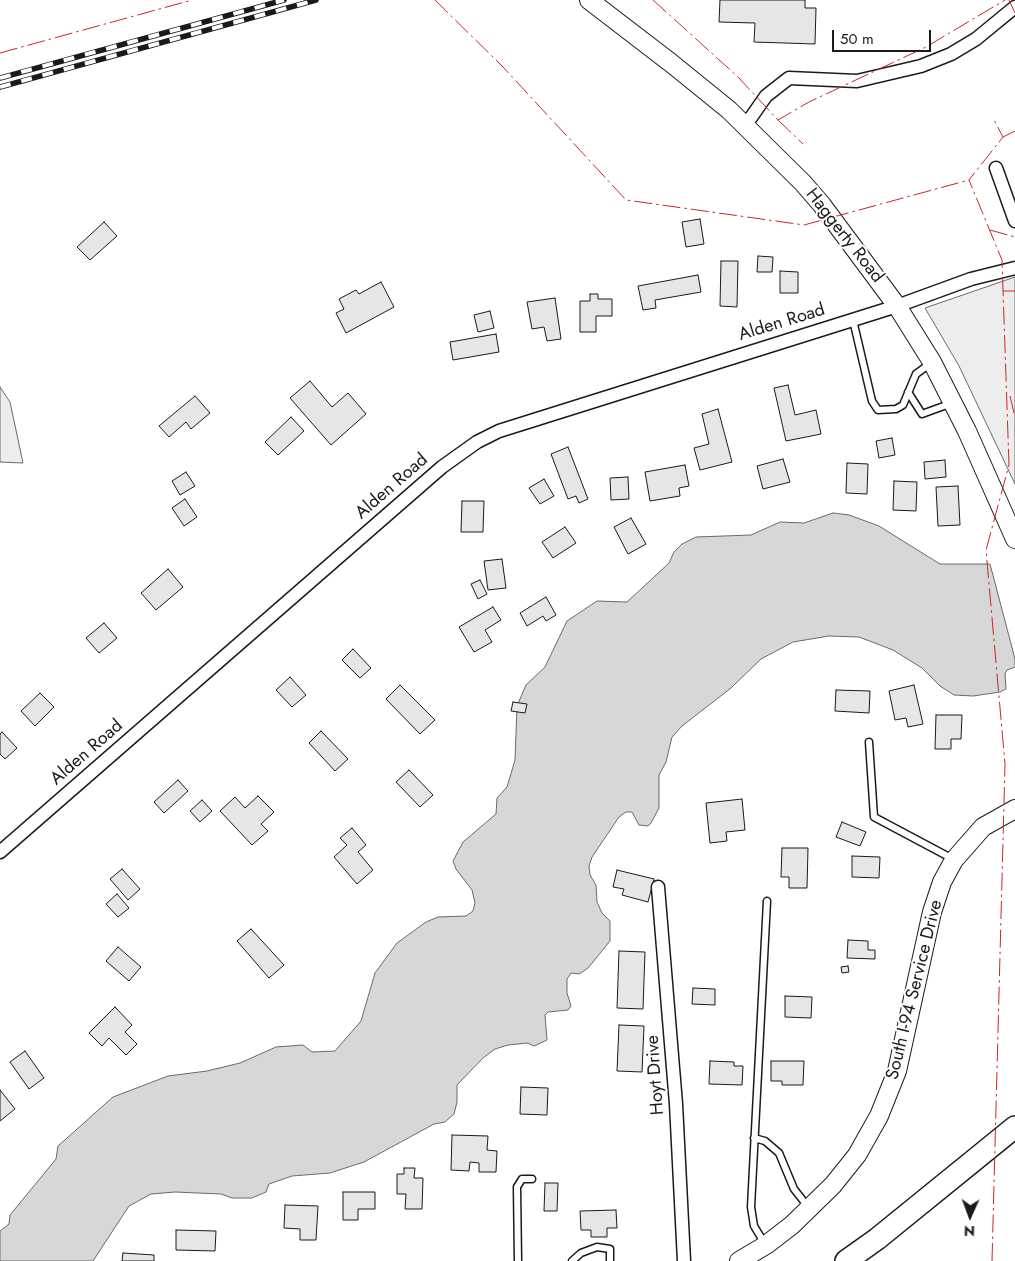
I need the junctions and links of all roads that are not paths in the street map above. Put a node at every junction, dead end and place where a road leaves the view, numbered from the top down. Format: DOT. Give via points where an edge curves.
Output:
graph roads {
  1 [pos="589,0"];
  2 [pos="1015,7"];
  3 [pos="745,126"];
  4 [pos="996,168"];
  5 [pos="1015,221"];
  6 [pos="1015,268"];
  7 [pos="898,306"];
  8 [pos="853,320"];
  9 [pos="932,362"];
  10 [pos="908,392"];
  11 [pos="954,403"];
  12 [pos="1015,540"];
  13 [pos="869,742"];
  14 [pos="1015,810"];
  15 [pos="0,852"];
  16 [pos="954,860"];
  17 [pos="658,887"];
  18 [pos="767,901"];
  19 [pos="1015,1126"];
  20 [pos="754,1138"];
  21 [pos="532,1178"];
  22 [pos="810,1209"];
  23 [pos="766,1245"];
  24 [pos="518,1261"];
  25 [pos="572,1261"];
  26 [pos="610,1261"];
  27 [pos="684,1261"];
  28 [pos="739,1261"];
  29 [pos="846,1261"];
  1 -- 3 [label="main road, Haggerty Road" via="671,62"];
  2 -- 3 [label="street" via="976,39 921,66 857,80 789,78 766,96"];
  3 -- 7 [label="main road, Haggerty Road" via="822,205"];
  4 -- 5 [label="street"];
  6 -- 7 [label="street, Alden Road" via="971,279"];
  7 -- 8 [label="street, Alden Road"];
  7 -- 9 [label="main road, Haggerty Road"];
  8 -- 10 [label="lane" via="872,400 878,410 896,409 903,405"];
  8 -- 15 [label="street, Alden Road" via="499,431 465,449"];
  9 -- 10 [label="lane" via="916,374"];
  9 -- 11 [label="main road, Haggerty Road"];
  10 -- 11 [label="lane" via="922,414"];
  11 -- 12 [label="main road, Haggerty Road"];
  13 -- 16 [label="lane" via="874,817"];
  14 -- 16 [label="main road, South I-94 Service Drive" via="983,827"];
  16 -- 22 [label="main road, South I-94 Service Drive" via="932,912 897,1071 879,1116 834,1185"];
  17 -- 27 [label="street, Hoyt Drive" via="676,1095"];
  18 -- 20 [label="lane"];
  19 -- 29 [label="highway"];
  20 -- 22 [label="lane" via="765,1141 779,1153 794,1189"];
  20 -- 23 [label="lane" via="751,1207 754,1226"];
  21 -- 24 [label="lane" via="522,1179 517,1187"];
  22 -- 23 [label="main road, South I-94 Service Drive"];
  23 -- 28 [label="main road, South I-94 Service Drive"];
  25 -- 26 [label="lane" via="581,1253 597,1247 610,1250"];
}
